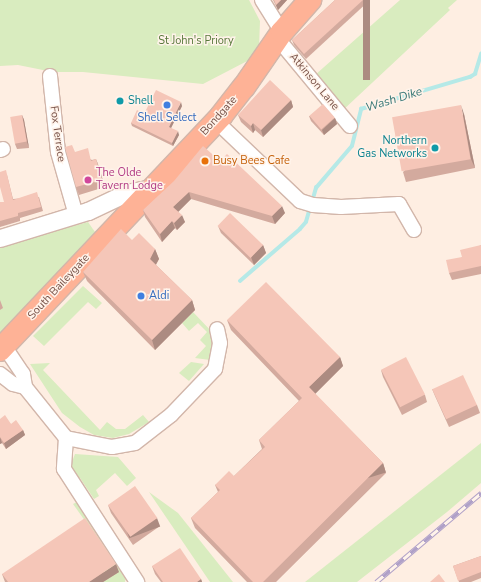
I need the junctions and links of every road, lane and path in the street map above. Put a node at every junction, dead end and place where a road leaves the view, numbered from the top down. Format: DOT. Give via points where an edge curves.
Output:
graph roads {
  1 [pos="262,0"];
  2 [pos="310,0"];
  3 [pos="280,35"];
  4 [pos="50,76"];
  5 [pos="216,121"];
  6 [pos="350,126"];
  7 [pos="152,188"];
  8 [pos="82,213"];
  9 [pos="117,223"];
  10 [pos="414,230"];
  11 [pos="0,238"];
  12 [pos="217,329"];
  13 [pos="2,348"];
  14 [pos="0,374"];
  15 [pos="25,387"];
  16 [pos="66,438"];
  17 [pos="137,582"];
  1 -- 3 [label="street, Atkinson Lane"];
  2 -- 3 [label="highway, Bondgate"];
  3 -- 5 [label="highway, Bondgate" via="244,87"];
  3 -- 6 [label="street, Atkinson Lane"];
  4 -- 8 [label="street, Fox Terrace" via="58,152"];
  5 -- 7 [label="highway, Bondgate"];
  5 -- 10 [label="street" via="294,196 313,205 399,204"];
  7 -- 8 [label="street" via="126,193"];
  7 -- 9 [label="highway, Bondgate"];
  8 -- 9 [label="street" via="99,211 111,216"];
  8 -- 11 [label="street"];
  9 -- 13 [label="highway, South Baileygate"];
  12 -- 16 [label="street" via="220,343 216,366 171,415 135,443 112,446"];
  13 -- 15 [label="street" via="23,374"];
  14 -- 15 [label="street" via="13,384"];
  15 -- 16 [label="street"];
  16 -- 17 [label="street" via="64,469"];
}
